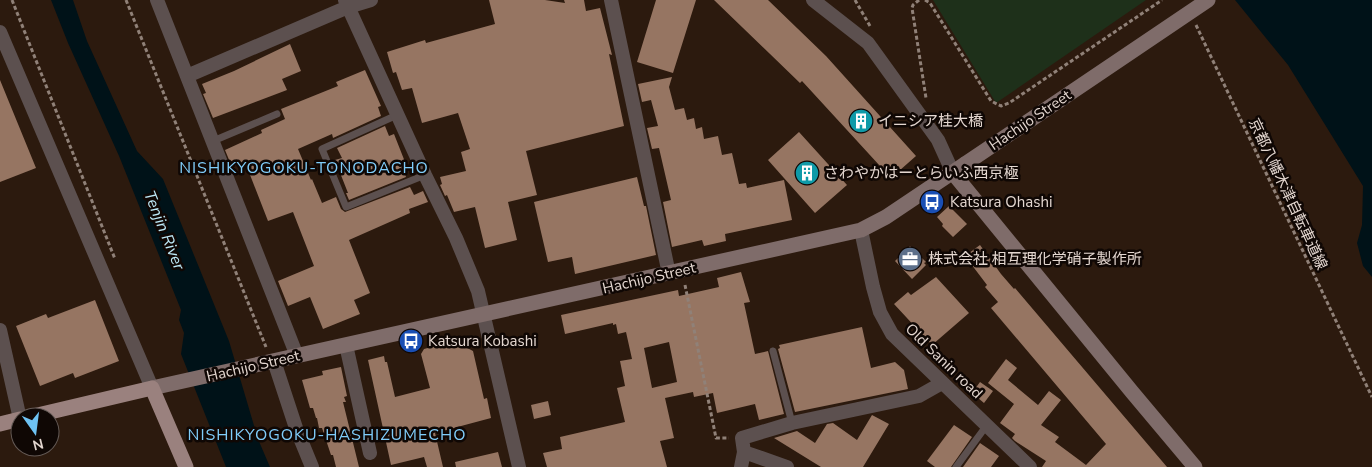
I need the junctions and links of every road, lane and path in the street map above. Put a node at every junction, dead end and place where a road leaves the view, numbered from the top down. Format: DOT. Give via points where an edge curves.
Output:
graph roads {
  1 [pos="12,0"];
  2 [pos="126,0"];
  3 [pos="157,0"];
  4 [pos="371,0"];
  5 [pos="611,0"];
  6 [pos="813,0"];
  7 [pos="919,0"];
  8 [pos="926,0"];
  9 [pos="1162,0"];
  10 [pos="1208,0"];
  11 [pos="347,4"];
  12 [pos="823,5"];
  13 [pos="1193,19"];
  14 [pos="0,32"];
  15 [pos="187,76"];
  16 [pos="927,104"];
  17 [pos="277,114"];
  18 [pos="398,115"];
  19 [pos="213,141"];
  20 [pos="952,173"];
  21 [pos="425,175"];
  22 [pos="861,230"];
  23 [pos="116,263"];
  24 [pos="669,274"];
  25 [pos="684,280"];
  26 [pos="484,314"];
  27 [pos="0,330"];
  28 [pos="346,345"];
  29 [pos="774,351"];
  30 [pos="297,356"];
  31 [pos="268,362"];
  32 [pos="942,383"];
  33 [pos="152,388"];
  34 [pos="1372,397"];
  35 [pos="17,407"];
  36 [pos="60,410"];
  37 [pos="792,423"];
  38 [pos="987,426"];
  39 [pos="743,445"];
  40 [pos="370,452"];
  41 [pos="1029,466"];
  42 [pos="186,467"];
  43 [pos="312,467"];
  44 [pos="519,467"];
  45 [pos="741,467"];
  46 [pos="787,467"];
  47 [pos="956,467"];
  48 [pos="1195,467"];
  1 -- 23 [label="path"];
  2 -- 31 [label="path" via="267,351"];
  3 -- 15 [label="street"];
  4 -- 11 [label="street"];
  5 -- 24 [label="street"];
  6 -- 12 [label="street"];
  7 -- 16 [label="path" via="912,8"];
  8 -- 9 [label="path" via="991,101 1001,106"];
  10 -- 20 [label="main road, Hachijo Street, bridge"];
  11 -- 15 [label="street"];
  11 -- 18 [label="street"];
  12 -- 20 [label="street" via="868,44 938,140"];
  13 -- 34 [label="path, 京都八幡木津自転車道線"];
  14 -- 33 [label="street"];
  15 -- 19 [label="street"];
  17 -- 19 [label="lane"];
  18 -- 21 [label="street"];
  18 -- 21 [label="lane" via="322,149 346,207"];
  19 -- 30 [label="street"];
  20 -- 22 [label="main road, Hachijo Street"];
  20 -- 48 [label="main road"];
  21 -- 26 [label="street" via="456,238"];
  22 -- 24 [label="main road, Hachijo Street"];
  22 -- 32 [label="street, Old Sanin road" via="880,312 892,334"];
  24 -- 26 [label="main road, Hachijo Street"];
  25 -- 39 [label="path" via="716,438"];
  26 -- 28 [label="main road, Hachijo Street"];
  26 -- 44 [label="street"];
  27 -- 35 [label="street"];
  28 -- 30 [label="main road, Hachijo Street"];
  28 -- 40 [label="street"];
  29 -- 37 [label="lane"];
  30 -- 31 [label="main road, Hachijo Street"];
  31 -- 33 [label="main road, Hachijo Street"];
  31 -- 43 [label="street"];
  32 -- 37 [label="street" via="919,396"];
  32 -- 38 [label="street, Old Sanin road"];
  33 -- 36 [label="main road, Hachijo Street"];
  33 -- 42 [label="main road"];
  37 -- 39 [label="street"];
  38 -- 41 [label="street, Old Sanin road"];
  38 -- 47 [label="lane"];
  39 -- 45 [label="street"];
  39 -- 46 [label="street"];
}
